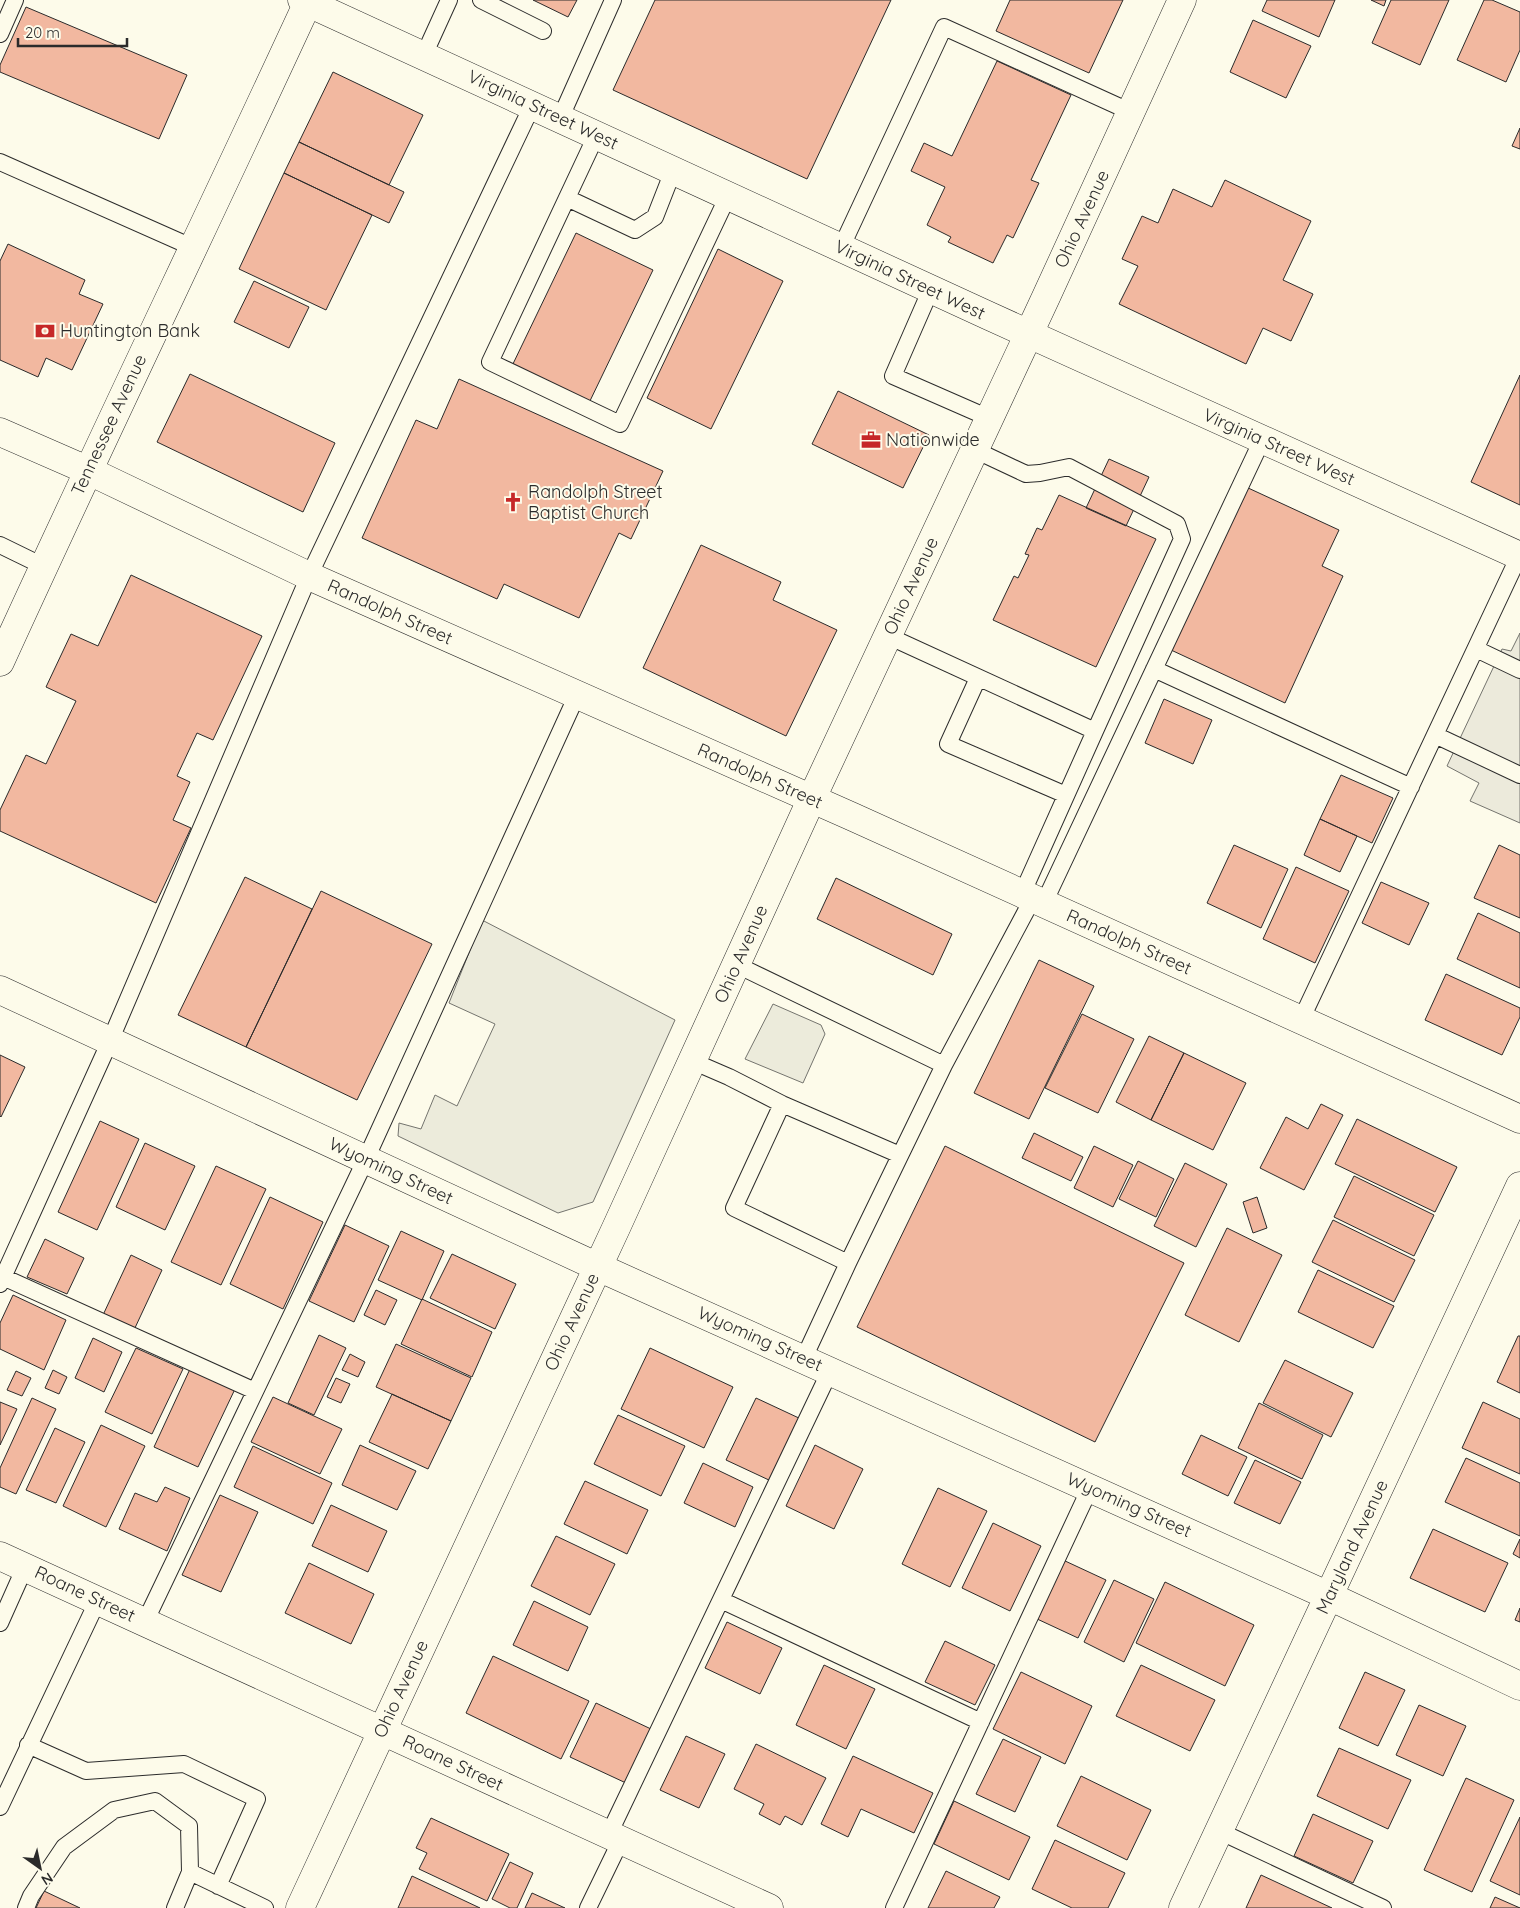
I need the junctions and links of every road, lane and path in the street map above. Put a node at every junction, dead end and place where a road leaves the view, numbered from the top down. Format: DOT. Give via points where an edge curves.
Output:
graph roads {
  1 [pos="15,0"];
  2 [pos="449,0"];
  3 [pos="481,0"];
  4 [pos="613,0"];
  5 [pos="1182,0"];
  6 [pos="306,1"];
  7 [pos="543,31"];
  8 [pos="0,34"];
  9 [pos="424,56"];
  10 [pos="532,106"];
  11 [pos="1131,112"];
  12 [pos="560,118"];
  13 [pos="596,136"];
  14 [pos="0,163"];
  15 [pos="673,171"];
  16 [pos="728,196"];
  17 [pos="567,198"];
  18 [pos="194,248"];
  19 [pos="841,248"];
  20 [pos="931,289"];
  21 [pos="1029,334"];
  22 [pos="990,418"];
  23 [pos="0,432"];
  24 [pos="1262,440"];
  25 [pos="975,450"];
  26 [pos="88,470"];
  27 [pos="0,545"];
  28 [pos="1520,556"];
  29 [pos="44,566"];
  30 [pos="309,576"];
  31 [pos="888,636"];
  32 [pos="3,645"];
  33 [pos="1476,649"];
  34 [pos="1154,669"];
  35 [pos="1520,670"];
  36 [pos="978,678"];
  37 [pos="577,695"];
  38 [pos="1095,731"];
  39 [pos="1435,735"];
  40 [pos="1520,775"];
  41 [pos="1411,787"];
  42 [pos="1066,795"];
  43 [pos="812,798"];
  44 [pos="1033,899"];
  45 [pos="735,964"];
  46 [pos="0,990"];
  47 [pos="1301,1020"];
  48 [pos="110,1041"];
  49 [pos="692,1061"];
  50 [pos="944,1066"];
  51 [pos="782,1104"];
  52 [pos="1520,1119"];
  53 [pos="900,1155"];
  54 [pos="366,1159"];
  55 [pos="1520,1186"];
  56 [pos="848,1263"];
  57 [pos="598,1267"];
  58 [pos="2,1281"];
  59 [pos="804,1358"];
  60 [pos="830,1371"];
  61 [pos="255,1392"];
  62 [pos="1090,1488"];
  63 [pos="0,1556"];
  64 [pos="25,1567"];
  65 [pos="1329,1596"];
  66 [pos="98,1600"];
  67 [pos="721,1600"];
  68 [pos="0,1622"];
  69 [pos="145,1622"];
  70 [pos="1520,1686"];
  71 [pos="981,1722"];
  72 [pos="382,1730"];
  73 [pos="28,1745"];
  74 [pos="0,1806"];
  75 [pos="1219,1831"];
  76 [pos="615,1837"];
  77 [pos="190,1872"];
  78 [pos="218,1886"];
  79 [pos="26,1908"];
  80 [pos="175,1908"];
  81 [pos="265,1908"];
  82 [pos="300,1908"];
  83 [pos="588,1908"];
  84 [pos="769,1908"];
  85 [pos="894,1908"];
  86 [pos="1183,1908"];
  87 [pos="1384,1908"];
  1 -- 8 [label="lane"];
  2 -- 9 [label="lane"];
  3 -- 7 [label="lane"];
  4 -- 12 [label="lane"];
  5 -- 11 [label="street, Ohio Avenue"];
  6 -- 9 [label="street, Virginia Street West"];
  6 -- 18 [label="street, Tennessee Avenue"];
  9 -- 10 [label="street, Virginia Street West"];
  10 -- 12 [label="street, Virginia Street West"];
  10 -- 30 [label="lane"];
  11 -- 19 [label="lane" via="944,27"];
  11 -- 21 [label="street, Ohio Avenue"];
  12 -- 13 [label="street, Virginia Street West"];
  13 -- 15 [label="street, Virginia Street West"];
  13 -- 17 [label="lane"];
  14 -- 18 [label="lane"];
  15 -- 16 [label="street, Virginia Street West"];
  15 -- 17 [label="lane" via="655,217 635,230"];
  16 -- 17 [label="lane" via="620,424 490,362"];
  16 -- 19 [label="street, Virginia Street West"];
  18 -- 26 [label="street, Tennessee Avenue"];
  19 -- 20 [label="street, Virginia Street West"];
  20 -- 21 [label="street, Virginia Street West"];
  20 -- 22 [label="lane" via="893,376"];
  21 -- 22 [label="street, Ohio Avenue"];
  21 -- 24 [label="street, Virginia Street West"];
  22 -- 25 [label="street, Ohio Avenue"];
  23 -- 26 [label="street, Randolph Street"];
  24 -- 28 [label="street, Virginia Street West"];
  24 -- 34 [label="lane"];
  25 -- 31 [label="street, Ohio Avenue"];
  25 -- 38 [label="lane" via="1026,474 1069,467 1177,524 1182,539"];
  26 -- 29 [label="street, Tennessee Avenue"];
  26 -- 30 [label="street, Randolph Street"];
  27 -- 29 [label="lane"];
  28 -- 33 [label="lane"];
  29 -- 32 [label="street, Tennessee Avenue"];
  30 -- 37 [label="street, Randolph Street"];
  30 -- 48 [label="lane"];
  31 -- 36 [label="lane"];
  31 -- 43 [label="street, Ohio Avenue"];
  33 -- 35 [label="lane"];
  33 -- 39 [label="lane"];
  34 -- 41 [label="lane"];
  34 -- 44 [label="lane"];
  36 -- 38 [label="lane"];
  36 -- 42 [label="lane" via="948,744"];
  37 -- 43 [label="street, Randolph Street"];
  37 -- 54 [label="lane"];
  38 -- 42 [label="lane"];
  39 -- 40 [label="lane"];
  39 -- 41 [label="lane"];
  41 -- 47 [label="lane"];
  42 -- 44 [label="lane"];
  43 -- 44 [label="street, Randolph Street"];
  43 -- 45 [label="street, Ohio Avenue"];
  44 -- 47 [label="street, Randolph Street"];
  44 -- 50 [label="lane"];
  45 -- 49 [label="street, Ohio Avenue"];
  45 -- 50 [label="lane"];
  46 -- 48 [label="street, Wyoming Street"];
  47 -- 52 [label="street, Randolph Street"];
  48 -- 54 [label="street, Wyoming Street"];
  48 -- 58 [label="lane"];
  49 -- 51 [label="lane"];
  49 -- 57 [label="street, Ohio Avenue"];
  50 -- 53 [label="lane"];
  51 -- 53 [label="lane"];
  51 -- 56 [label="lane" via="734,1208"];
  53 -- 56 [label="lane"];
  54 -- 57 [label="street, Wyoming Street"];
  54 -- 61 [label="lane"];
  55 -- 65 [label="street, Maryland Avenue"];
  56 -- 59 [label="lane"];
  57 -- 59 [label="street, Wyoming Street"];
  57 -- 72 [label="street, Ohio Avenue"];
  58 -- 61 [label="lane"];
  59 -- 60 [label="street, Wyoming Street"];
  60 -- 62 [label="street, Wyoming Street"];
  60 -- 67 [label="lane"];
  61 -- 69 [label="lane"];
  62 -- 65 [label="street, Wyoming Street"];
  62 -- 71 [label="lane"];
  63 -- 64 [label="street, Roane Street"];
  64 -- 66 [label="street, Roane Street"];
  64 -- 68 [label="lane"];
  65 -- 70 [label="street, Wyoming Street"];
  65 -- 75 [label="street, Maryland Avenue"];
  66 -- 69 [label="street, Roane Street"];
  66 -- 73 [label="lane"];
  67 -- 71 [label="lane"];
  67 -- 76 [label="lane"];
  69 -- 72 [label="street, Roane Street"];
  71 -- 85 [label="lane"];
  72 -- 76 [label="street, Roane Street"];
  72 -- 82 [label="street, Ohio Avenue"];
  73 -- 74 [label="lane"];
  73 -- 78 [label="lane" via="86,1771 184,1764 258,1799"];
  75 -- 86 [label="street, Maryland Avenue"];
  75 -- 87 [label="lane"];
  76 -- 83 [label="lane"];
  76 -- 84 [label="street, Roane Street"];
  77 -- 78 [label="lane"];
  77 -- 79 [label="lane" via="189,1826 155,1801 114,1810 64,1847"];
  77 -- 80 [label="lane"];
  78 -- 81 [label="lane"];
}
